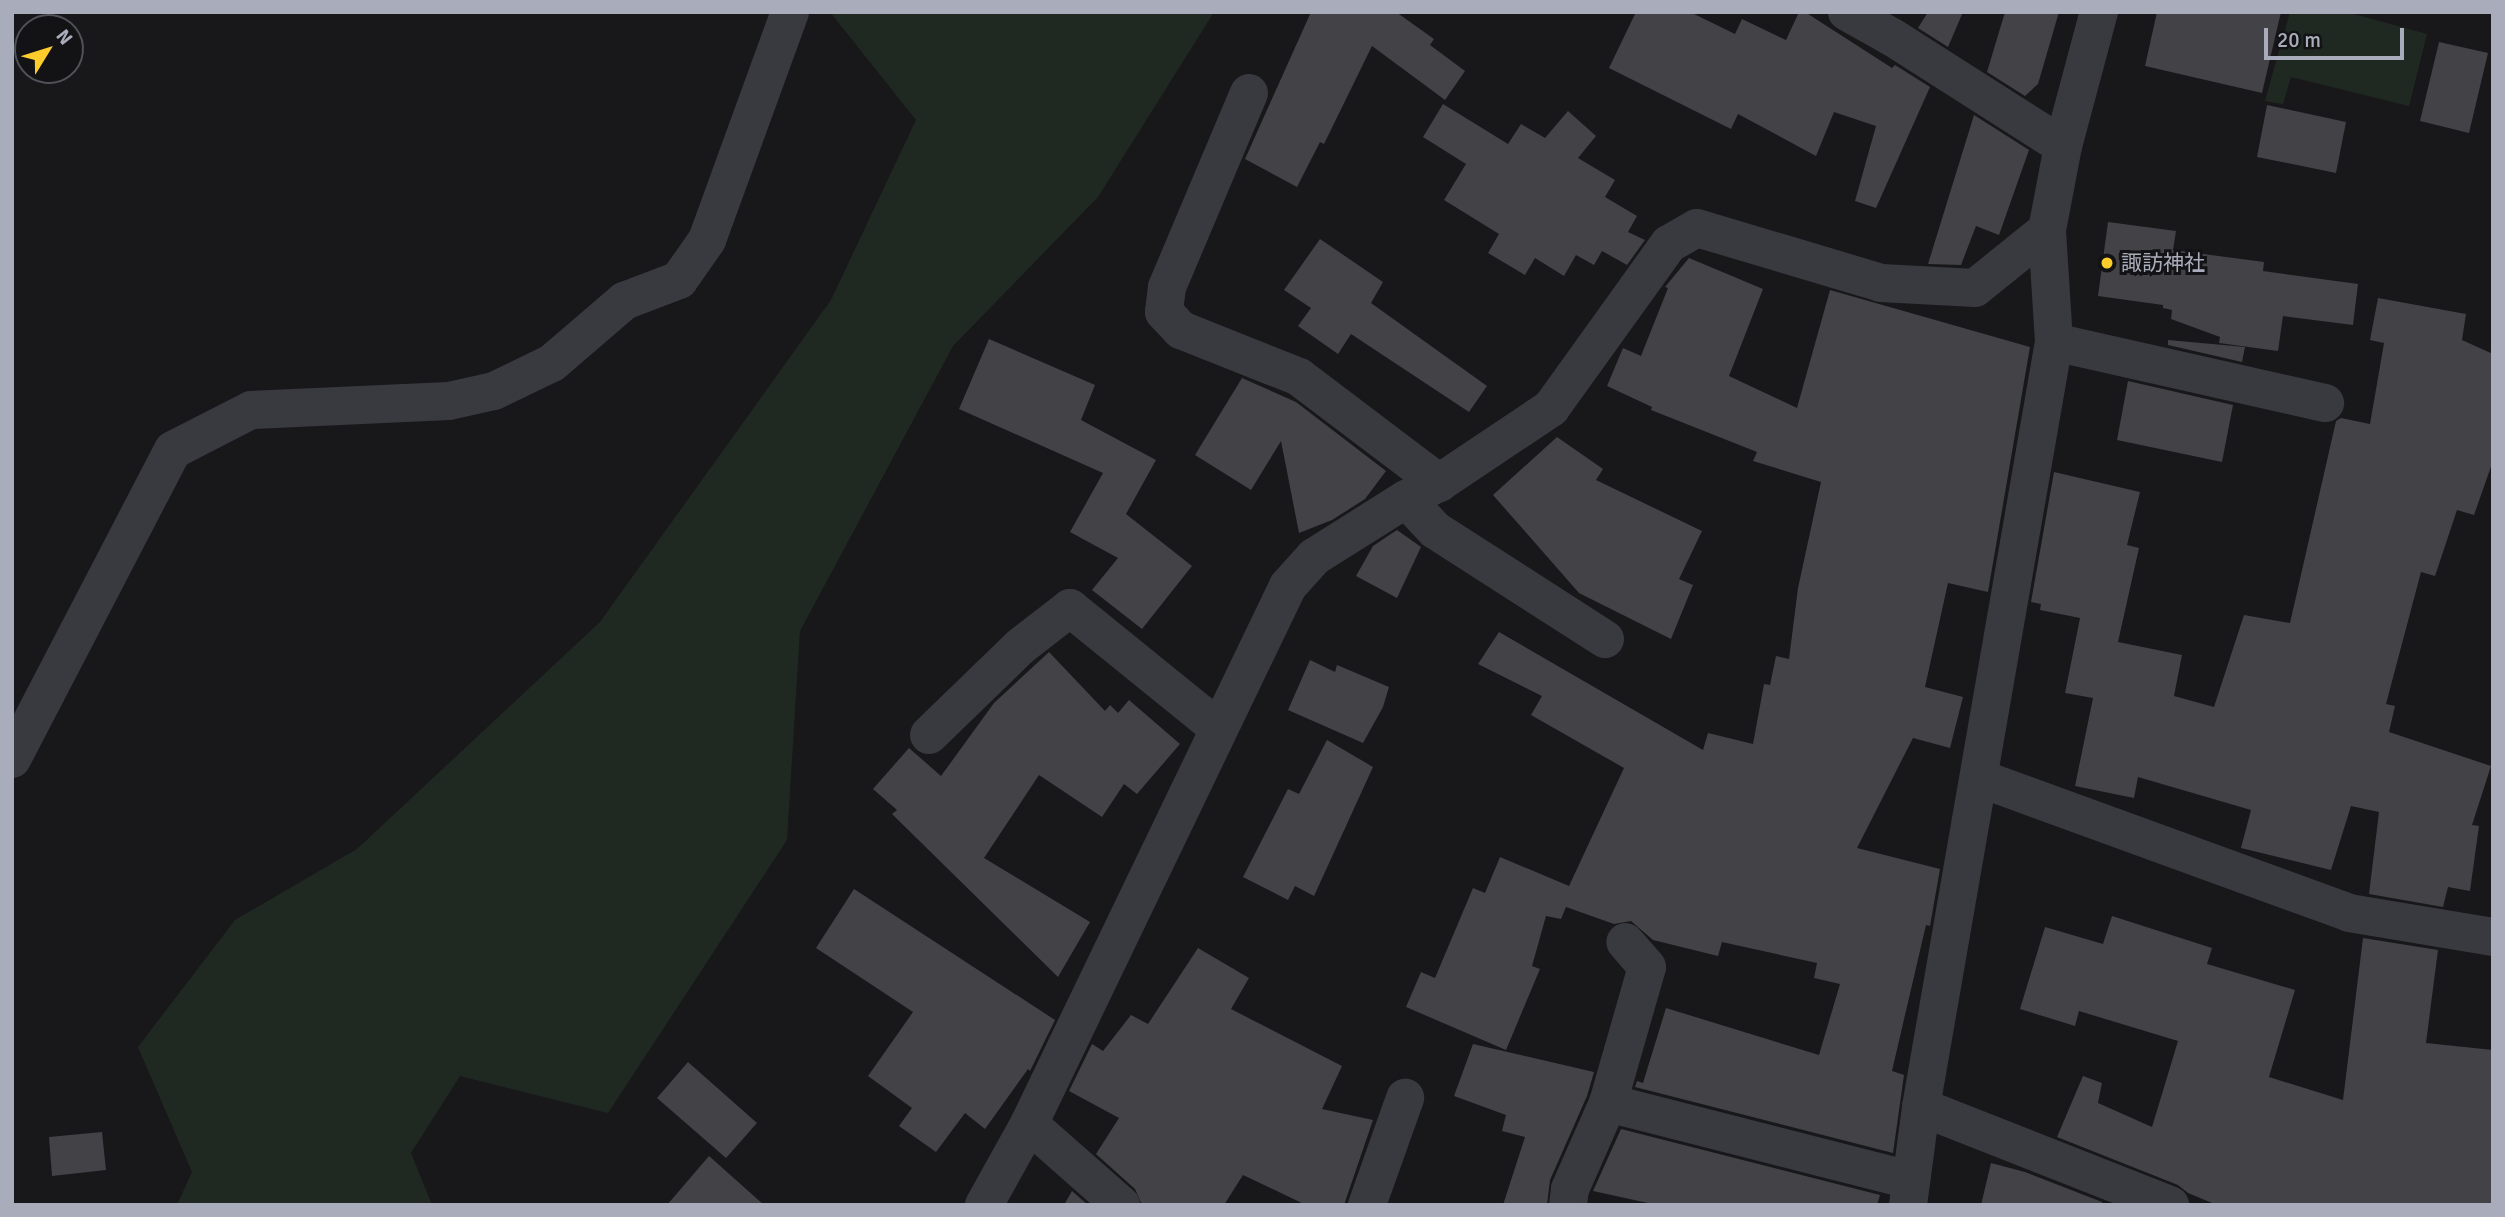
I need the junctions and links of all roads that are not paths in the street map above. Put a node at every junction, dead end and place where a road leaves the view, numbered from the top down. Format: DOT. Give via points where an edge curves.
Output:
graph roads {
  1 [pos="790,12"];
  2 [pos="1847,12"];
  3 [pos="2099,12"];
  4 [pos="1249,93"];
  5 [pos="2063,146"];
  6 [pos="2047,230"];
  7 [pos="2054,342"];
  8 [pos="2325,403"];
  9 [pos="1423,491"];
  10 [pos="1605,639"];
  11 [pos="1218,728"];
  12 [pos="929,736"];
  13 [pos="12,759"];
  14 [pos="1979,778"];
  15 [pos="2493,937"];
  16 [pos="1625,942"];
  17 [pos="1405,1098"];
  18 [pos="1608,1103"];
  19 [pos="1921,1108"];
  20 [pos="1029,1124"];
  21 [pos="1909,1192"];
  22 [pos="984,1205"];
  23 [pos="1121,1205"];
  24 [pos="1367,1205"];
  25 [pos="1568,1205"];
  26 [pos="2169,1205"];
  1 -- 13 [label="street" via="707,240 679,280 624,301 552,363 494,391 449,401 251,410 173,450"];
  2 -- 5 [label="street"];
  3 -- 5 [label="street"];
  4 -- 9 [label="street" via="1167,287 1164,313 1181,330 1299,377"];
  5 -- 6 [label="street"];
  6 -- 7 [label="street"];
  6 -- 9 [label="street" via="1975,288 1881,283 1697,228 1668,244 1551,408"];
  7 -- 8 [label="street"];
  7 -- 14 [label="street"];
  9 -- 10 [label="street" via="1435,530"];
  9 -- 11 [label="street" via="1314,557 1288,586"];
  11 -- 12 [label="street" via="1070,608 1021,646"];
  11 -- 20 [label="street"];
  14 -- 15 [label="street" via="2349,913"];
  14 -- 19 [label="street"];
  16 -- 18 [label="street" via="1647,967"];
  17 -- 24 [label="street"];
  18 -- 21 [label="street"];
  18 -- 25 [label="street" via="1570,1189"];
  19 -- 21 [label="street"];
  19 -- 26 [label="street"];
  20 -- 22 [label="street"];
  20 -- 23 [label="street"];
}
